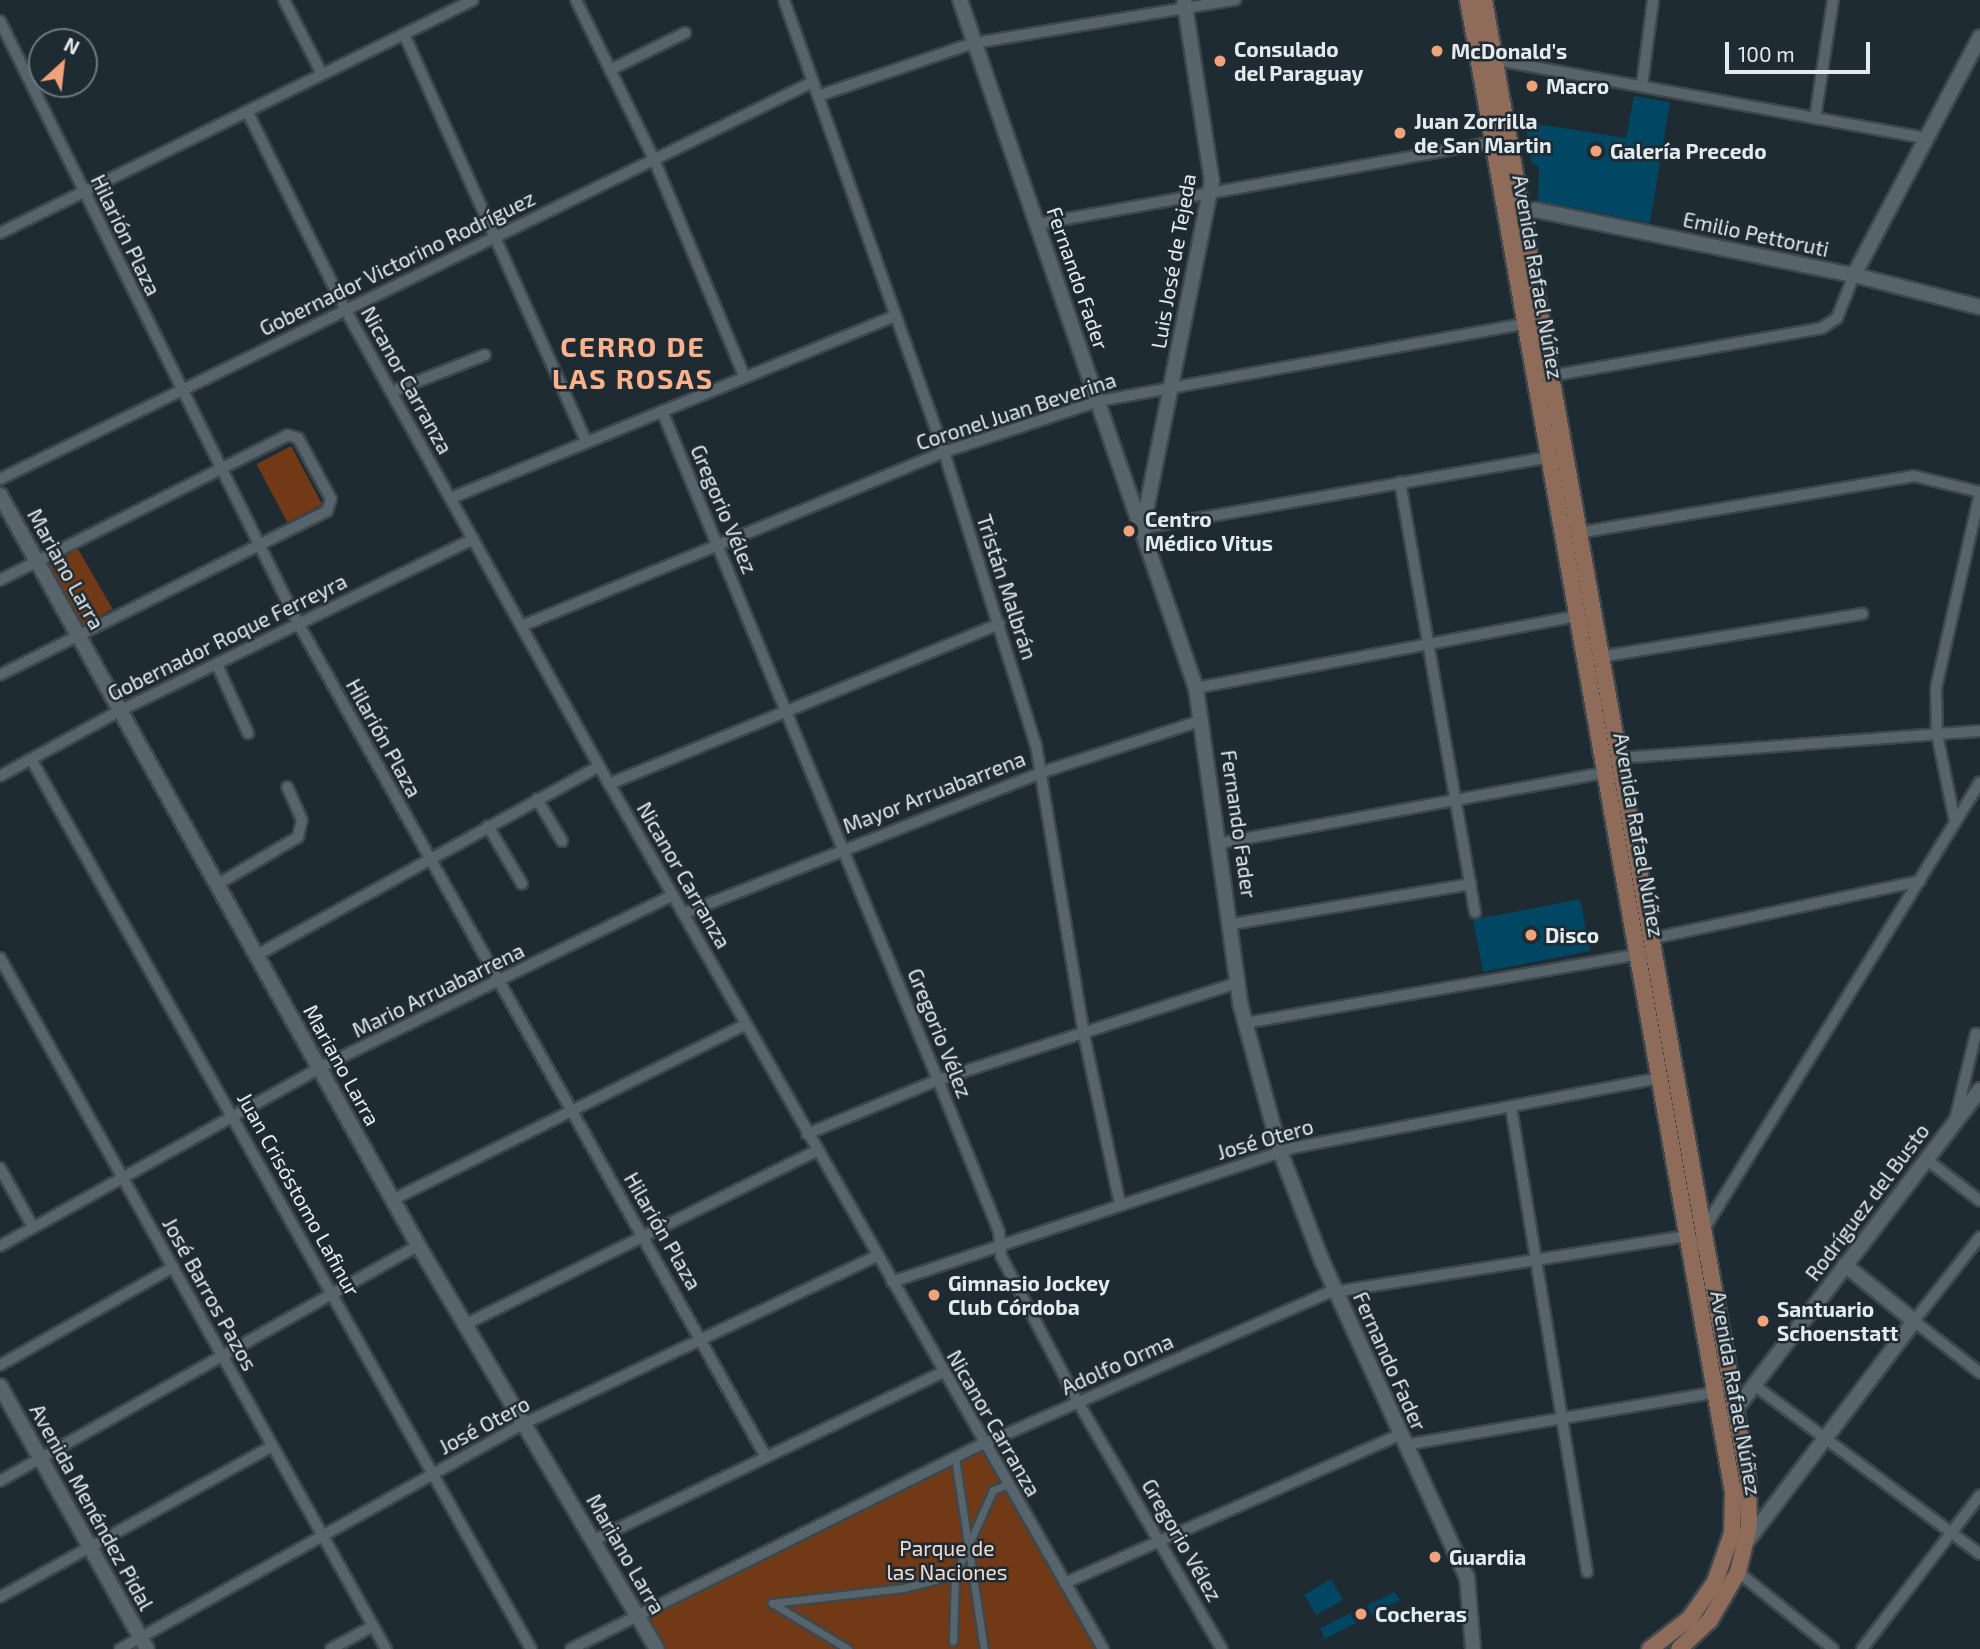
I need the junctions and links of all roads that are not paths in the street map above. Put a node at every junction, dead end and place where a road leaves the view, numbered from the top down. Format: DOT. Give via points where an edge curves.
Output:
graph roads {
  1 [pos="284,0"];
  2 [pos="473,0"];
  3 [pos="576,0"];
  4 [pos="784,0"];
  5 [pos="960,0"];
  6 [pos="1235,0"];
  7 [pos="1468,0"];
  8 [pos="1484,0"];
  9 [pos="1653,0"];
  10 [pos="1833,0"];
  11 [pos="455,4"];
  12 [pos="1185,4"];
  13 [pos="0,21"];
  14 [pos="685,33"];
  15 [pos="404,34"];
  16 [pos="1980,37"];
  17 [pos="974,43"];
  18 [pos="1496,60"];
  19 [pos="610,70"];
  20 [pos="322,74"];
  21 [pos="813,82"];
  22 [pos="1642,85"];
  23 [pos="818,96"];
  24 [pos="247,111"];
  25 [pos="1815,118"];
  26 [pos="1926,138"];
  27 [pos="1493,142"];
  28 [pos="653,157"];
  29 [pos="1211,190"];
  30 [pos="84,193"];
  31 [pos="1522,211"];
  32 [pos="1507,222"];
  33 [pos="1038,224"];
  34 [pos="0,233"];
  35 [pos="497,234"];
  36 [pos="1854,275"];
  37 [pos="1980,307"];
  38 [pos="345,309"];
  39 [pos="892,317"];
  40 [pos="1525,322"];
  41 [pos="1541,333"];
  42 [pos="485,355"];
  43 [pos="744,376"];
  44 [pos="1550,376"];
  45 [pos="1172,387"];
  46 [pos="391,392"];
  47 [pos="180,393"];
  48 [pos="1099,401"];
  49 [pos="662,411"];
  50 [pos="586,441"];
  51 [pos="944,452"];
  52 [pos="1548,457"];
  53 [pos="219,470"];
  54 [pos="0,479"];
  55 [pos="1400,482"];
  56 [pos="1980,492"];
  57 [pos="0,495"];
  58 [pos="451,498"];
  59 [pos="1143,528"];
  60 [pos="1577,534"];
  61 [pos="474,539"];
  62 [pos="257,545"];
  63 [pos="720,545"];
  64 [pos="37,560"];
  65 [pos="0,580"];
  66 [pos="1863,614"];
  67 [pos="1578,615"];
  68 [pos="298,623"];
  69 [pos="999,624"];
  70 [pos="524,625"];
  71 [pos="77,632"];
  72 [pos="1428,643"];
  73 [pos="1599,657"];
  74 [pos="217,664"];
  75 [pos="0,675"];
  76 [pos="1196,688"];
  77 [pos="119,711"];
  78 [pos="788,711"];
  79 [pos="1203,720"];
  80 [pos="1980,731"];
  81 [pos="248,733"];
  82 [pos="1937,734"];
  83 [pos="1620,758"];
  84 [pos="32,759"];
  85 [pos="598,766"];
  86 [pos="1043,772"];
  87 [pos="1607,772"];
  88 [pos="0,776"];
  89 [pos="1980,782"];
  90 [pos="609,784"];
  91 [pos="287,786"];
  92 [pos="537,799"];
  93 [pos="1457,801"];
  94 [pos="1955,822"];
  95 [pos="488,826"];
  96 [pos="562,841"];
  97 [pos="1221,843"];
  98 [pos="844,846"];
  99 [pos="429,860"];
  100 [pos="1920,881"];
  101 [pos="218,884"];
  102 [pos="522,884"];
  103 [pos="1471,884"];
  104 [pos="673,895"];
  105 [pos="685,913"];
  106 [pos="1475,913"];
  107 [pos="1232,924"];
  108 [pos="1655,945"];
  109 [pos="1638,953"];
  110 [pos="257,955"];
  111 [pos="0,958"];
  112 [pos="1237,983"];
  113 [pos="498,984"];
  114 [pos="1245,1023"];
  115 [pos="746,1024"];
  116 [pos="1083,1030"];
  117 [pos="1976,1032"];
  118 [pos="319,1069"];
  119 [pos="1660,1078"];
  120 [pos="938,1080"];
  121 [pos="1980,1090"];
  122 [pos="1511,1107"];
  123 [pos="573,1112"];
  124 [pos="234,1118"];
  125 [pos="1954,1123"];
  126 [pos="807,1134"];
  127 [pos="816,1151"];
  128 [pos="1280,1151"];
  129 [pos="1926,1159"];
  130 [pos="0,1168"];
  131 [pos="123,1179"];
  132 [pos="392,1200"];
  133 [pos="1980,1200"];
  134 [pos="1119,1204"];
  135 [pos="33,1227"];
  136 [pos="1704,1230"];
  137 [pos="643,1234"];
  138 [pos="1687,1236"];
  139 [pos="1980,1237"];
  140 [pos="1000,1244"];
  141 [pos="418,1245"];
  142 [pos="0,1246"];
  143 [pos="1709,1253"];
  144 [pos="877,1256"];
  145 [pos="1536,1261"];
  146 [pos="1845,1265"];
  147 [pos="173,1267"];
  148 [pos="892,1282"];
  149 [pos="331,1293"];
  150 [pos="1337,1294"];
  151 [pos="1914,1321"];
  152 [pos="466,1324"];
  153 [pos="702,1337"];
  154 [pos="223,1356"];
  155 [pos="0,1365"];
  156 [pos="1731,1371"];
  157 [pos="943,1372"];
  158 [pos="1980,1373"];
  159 [pos="1755,1385"];
  160 [pos="0,1386"];
  161 [pos="1715,1394"];
  162 [pos="1078,1402"];
  163 [pos="1737,1407"];
  164 [pos="1563,1419"];
  165 [pos="525,1423"];
  166 [pos="1722,1428"];
  167 [pos="1826,1437"];
  168 [pos="1401,1440"];
  169 [pos="981,1445"];
  170 [pos="272,1446"];
  171 [pos="766,1457"];
  172 [pos="41,1458"];
  173 [pos="955,1458"];
  174 [pos="434,1474"];
  175 [pos="0,1481"];
  176 [pos="1006,1485"];
  177 [pos="1980,1495"];
  178 [pos="1951,1532"];
  179 [pos="324,1536"];
  180 [pos="594,1540"];
  181 [pos="971,1540"];
  182 [pos="1160,1540"];
  183 [pos="1748,1540"];
  184 [pos="91,1547"];
  185 [pos="1980,1554"];
  186 [pos="1587,1572"];
  187 [pos="1738,1572"];
  188 [pos="955,1575"];
  189 [pos="1065,1583"];
  190 [pos="0,1597"];
  191 [pos="637,1615"];
  192 [pos="373,1626"];
  193 [pos="953,1641"];
  194 [pos="144,1643"];
  195 [pos="120,1649"];
  196 [pos="331,1649"];
  197 [pos="386,1649"];
  198 [pos="531,1649"];
  199 [pos="571,1649"];
  200 [pos="657,1649"];
  201 [pos="848,1649"];
  202 [pos="984,1649"];
  203 [pos="1103,1649"];
  204 [pos="1222,1649"];
  205 [pos="1473,1649"];
  206 [pos="1650,1649"];
  207 [pos="1679,1649"];
  208 [pos="1833,1649"];
  209 [pos="1862,1649"];
  1 -- 20 [label="street"];
  2 -- 11 [label="street"];
  3 -- 19 [label="street"];
  4 -- 21 [label="street, Tristán Malbrán"];
  5 -- 17 [label="main road, Fernando Fader"];
  6 -- 12 [label="street"];
  7 -- 27 [label="main road, Avenida Rafael Núñez"];
  8 -- 18 [label="main road, Avenida Rafael Núñez"];
  9 -- 22 [label="street"];
  10 -- 25 [label="street"];
  11 -- 15 [label="street"];
  12 -- 17 [label="street"];
  12 -- 29 [label="main road, Luis José de Tejeda"];
  13 -- 30 [label="street, Hilarión Plaza"];
  14 -- 19 [label="street"];
  15 -- 20 [label="street"];
  15 -- 35 [label="street"];
  16 -- 26 [label="main road"];
  17 -- 23 [label="street"];
  17 -- 33 [label="main road, Fernando Fader"];
  18 -- 22 [label="street"];
  18 -- 31 [label="main road, Avenida Rafael Núñez"];
  19 -- 28 [label="street"];
  20 -- 24 [label="street"];
  21 -- 23 [label="street, Tristán Malbrán"];
  21 -- 28 [label="street, Gobernador Victorino Rodríguez"];
  22 -- 25 [label="street"];
  23 -- 39 [label="street, Tristán Malbrán"];
  24 -- 30 [label="street"];
  24 -- 38 [label="street, Nicanor Carranza"];
  25 -- 26 [label="street"];
  26 -- 36 [label="main road"];
  27 -- 29 [label="street"];
  27 -- 32 [label="main road, Avenida Rafael Núñez"];
  28 -- 35 [label="street, Gobernador Victorino Rodríguez"];
  28 -- 43 [label="street"];
  29 -- 33 [label="street"];
  29 -- 45 [label="main road, Luis José de Tejeda"];
  30 -- 34 [label="street"];
  30 -- 47 [label="street, Hilarión Plaza"];
  31 -- 32 [label="main road"];
  31 -- 36 [label="main road, Emilio Pettoruti"];
  31 -- 41 [label="main road, Avenida Rafael Núñez"];
  32 -- 40 [label="main road, Avenida Rafael Núñez"];
  33 -- 48 [label="main road, Fernando Fader"];
  35 -- 38 [label="street, Gobernador Victorino Rodríguez"];
  35 -- 50 [label="street"];
  36 -- 37 [label="main road, Emilio Pettoruti"];
  36 -- 44 [label="street" via="1836,318 1822,328"];
  38 -- 46 [label="street, Nicanor Carranza"];
  38 -- 47 [label="street, Gobernador Victorino Rodríguez"];
  39 -- 43 [label="street"];
  39 -- 51 [label="street, Tristán Malbrán"];
  40 -- 41 [label="street"];
  40 -- 45 [label="street, Coronel Juan Beverina"];
  40 -- 52 [label="main road, Avenida Rafael Núñez"];
  41 -- 44 [label="main road, Avenida Rafael Núñez"];
  42 -- 46 [label="street"];
  43 -- 49 [label="street"];
  44 -- 60 [label="main road, Avenida Rafael Núñez"];
  45 -- 48 [label="street, Coronel Juan Beverina"];
  45 -- 59 [label="main road, Luis José de Tejeda"];
  46 -- 58 [label="street, Nicanor Carranza"];
  47 -- 53 [label="street, Hilarión Plaza"];
  47 -- 54 [label="street, Gobernador Victorino Rodríguez"];
  48 -- 51 [label="street, Coronel Juan Beverina"];
  48 -- 59 [label="main road, Fernando Fader"];
  49 -- 50 [label="street"];
  49 -- 63 [label="street, Gregorio Vélez"];
  50 -- 58 [label="street"];
  51 -- 63 [label="street, Coronel Juan Beverina"];
  51 -- 69 [label="street, Tristán Malbrán"];
  52 -- 55 [label="street"];
  52 -- 67 [label="main road, Avenida Rafael Núñez"];
  53 -- 62 [label="street, Hilarión Plaza"];
  53 -- 62 [label="street" via="292,435 331,506"];
  53 -- 64 [label="street"];
  55 -- 59 [label="street"];
  55 -- 72 [label="street"];
  56 -- 60 [label="street" via="1914,475"];
  56 -- 82 [label="street" via="1939,668"];
  57 -- 64 [label="main road, Mariano Larra"];
  58 -- 61 [label="street, Nicanor Carranza"];
  59 -- 76 [label="main road, Fernando Fader"];
  60 -- 73 [label="main road, Avenida Rafael Núñez"];
  61 -- 68 [label="street, Gobernador Roque Ferreyra"];
  61 -- 70 [label="street, Nicanor Carranza"];
  62 -- 68 [label="street, Hilarión Plaza"];
  62 -- 71 [label="street"];
  63 -- 70 [label="street, Coronel Juan Beverina"];
  63 -- 78 [label="street, Gregorio Vélez"];
  64 -- 65 [label="street"];
  64 -- 71 [label="main road, Mariano Larra"];
  66 -- 73 [label="street"];
  67 -- 72 [label="street"];
  67 -- 87 [label="main road, Avenida Rafael Núñez"];
  68 -- 74 [label="street, Gobernador Roque Ferreyra"];
  68 -- 99 [label="street, Hilarión Plaza"];
  69 -- 78 [label="street"];
  69 -- 86 [label="street, Tristán Malbrán"];
  70 -- 85 [label="street, Nicanor Carranza"];
  71 -- 75 [label="street"];
  71 -- 77 [label="main road, Mariano Larra"];
  72 -- 76 [label="street"];
  72 -- 93 [label="street"];
  73 -- 83 [label="main road, Avenida Rafael Núñez"];
  74 -- 77 [label="street, Gobernador Roque Ferreyra"];
  74 -- 81 [label="street"];
  76 -- 79 [label="main road, Fernando Fader"];
  77 -- 84 [label="street, Gobernador Roque Ferreyra"];
  77 -- 101 [label="main road, Mariano Larra"];
  78 -- 90 [label="street"];
  78 -- 98 [label="street, Gregorio Vélez"];
  79 -- 86 [label="street, Mayor Arruabarrena"];
  79 -- 97 [label="main road, Fernando Fader"];
  80 -- 82 [label="street"];
  82 -- 83 [label="street"];
  82 -- 94 [label="street"];
  83 -- 108 [label="main road, Avenida Rafael Núñez"];
  84 -- 88 [label="street, Gobernador Roque Ferreyra"];
  84 -- 124 [label="street, Juan Crisóstomo Lafinur"];
  85 -- 90 [label="street, Nicanor Carranza"];
  85 -- 92 [label="street"];
  86 -- 98 [label="street, Mayor Arruabarrena"];
  86 -- 116 [label="street, Tristán Malbrán"];
  87 -- 93 [label="street"];
  87 -- 109 [label="main road, Avenida Rafael Núñez"];
  89 -- 94 [label="street"];
  90 -- 104 [label="street, Nicanor Carranza"];
  91 -- 101 [label="street" via="302,820 298,836"];
  92 -- 95 [label="street"];
  92 -- 96 [label="street"];
  93 -- 97 [label="street"];
  93 -- 103 [label="street"];
  94 -- 100 [label="street"];
  95 -- 99 [label="street"];
  95 -- 102 [label="street"];
  97 -- 107 [label="main road, Fernando Fader"];
  98 -- 105 [label="street, Mayor Arruabarrena"];
  98 -- 120 [label="street, Gregorio Vélez"];
  99 -- 110 [label="street"];
  99 -- 113 [label="street, Hilarión Plaza"];
  100 -- 108 [label="street"];
  100 -- 136 [label="street"];
  101 -- 110 [label="main road, Mariano Larra"];
  103 -- 106 [label="street"];
  103 -- 107 [label="street"];
  104 -- 105 [label="street, Nicanor Carranza"];
  104 -- 113 [label="street, Mario Arruabarrena"];
  105 -- 115 [label="street, Nicanor Carranza"];
  107 -- 112 [label="main road, Fernando Fader"];
  108 -- 109 [label="street"];
  108 -- 136 [label="main road, Avenida Rafael Núñez"];
  109 -- 114 [label="street"];
  109 -- 119 [label="main road, Avenida Rafael Núñez"];
  110 -- 118 [label="main road, Mariano Larra"];
  111 -- 131 [label="street, José Barros Pazos"];
  112 -- 114 [label="main road, Fernando Fader"];
  112 -- 116 [label="street"];
  113 -- 118 [label="street, Mario Arruabarrena"];
  113 -- 123 [label="street, Hilarión Plaza"];
  114 -- 128 [label="main road, Fernando Fader"];
  115 -- 123 [label="street"];
  115 -- 126 [label="street, Nicanor Carranza"];
  116 -- 120 [label="street"];
  116 -- 134 [label="street, Tristán Malbrán"];
  117 -- 125 [label="street"];
  118 -- 124 [label="street, Mario Arruabarrena"];
  118 -- 132 [label="main road, Mariano Larra"];
  119 -- 122 [label="street, José Otero"];
  119 -- 138 [label="main road, Avenida Rafael Núñez"];
  120 -- 126 [label="street"];
  120 -- 140 [label="street, Gregorio Vélez"];
  121 -- 125 [label="main road, Rodríguez del Busto"];
  122 -- 128 [label="street, José Otero"];
  122 -- 145 [label="street"];
  123 -- 132 [label="street"];
  123 -- 137 [label="street, Hilarión Plaza"];
  124 -- 131 [label="street, Mario Arruabarrena"];
  124 -- 149 [label="street, Juan Crisóstomo Lafinur"];
  125 -- 129 [label="main road, Rodríguez del Busto"];
  126 -- 127 [label="street, Nicanor Carranza"];
  127 -- 137 [label="street"];
  127 -- 144 [label="street, Nicanor Carranza"];
  128 -- 134 [label="street, José Otero"];
  128 -- 150 [label="main road, Fernando Fader"];
  129 -- 133 [label="street"];
  129 -- 146 [label="main road, Rodríguez del Busto"];
  130 -- 135 [label="street"];
  131 -- 135 [label="street, Mario Arruabarrena"];
  131 -- 147 [label="street, José Barros Pazos"];
  132 -- 141 [label="main road, Mariano Larra"];
  134 -- 140 [label="street, José Otero"];
  135 -- 142 [label="street, Mario Arruabarrena"];
  136 -- 143 [label="main road, Avenida Rafael Núñez"];
  137 -- 152 [label="street"];
  137 -- 153 [label="street, Hilarión Plaza"];
  138 -- 143 [label="street"];
  138 -- 145 [label="street, Adolfo Orma"];
  138 -- 161 [label="main road, Avenida Rafael Núñez"];
  139 -- 151 [label="street"];
  140 -- 148 [label="street, José Otero"];
  140 -- 162 [label="street, Gregorio Vélez" via="1001,1256"];
  141 -- 149 [label="street"];
  141 -- 152 [label="main road, Mariano Larra"];
  143 -- 156 [label="main road, Avenida Rafael Núñez"];
  144 -- 148 [label="street, Nicanor Carranza"];
  144 -- 153 [label="street, José Otero"];
  145 -- 150 [label="street, Adolfo Orma"];
  145 -- 164 [label="street"];
  146 -- 151 [label="main road"];
  146 -- 159 [label="main road, Rodríguez del Busto"];
  147 -- 154 [label="street, José Barros Pazos"];
  147 -- 155 [label="street"];
  148 -- 157 [label="street, Nicanor Carranza"];
  149 -- 154 [label="street"];
  149 -- 174 [label="street, Juan Crisóstomo Lafinur"];
  150 -- 162 [label="street, Adolfo Orma" via="1327,1293"];
  150 -- 168 [label="main road, Fernando Fader"];
  151 -- 158 [label="street"];
  151 -- 167 [label="main road"];
  152 -- 165 [label="main road, Mariano Larra"];
  153 -- 165 [label="street, José Otero"];
  153 -- 171 [label="street, Hilarión Plaza"];
  154 -- 170 [label="street, José Barros Pazos"];
  154 -- 172 [label="street"];
  156 -- 161 [label="street" via="1728,1384"];
  156 -- 163 [label="main road, Avenida Rafael Núñez"];
  157 -- 169 [label="street, Nicanor Carranza"];
  157 -- 171 [label="street"];
  159 -- 163 [label="main road, Rodríguez del Busto"];
  159 -- 167 [label="street"];
  160 -- 172 [label="main road, Avenida Menéndez Pidal"];
  161 -- 164 [label="street"];
  161 -- 166 [label="main road, Avenida Rafael Núñez"];
  162 -- 169 [label="street, Adolfo Orma"];
  162 -- 182 [label="street, Gregorio Vélez"];
  163 -- 166 [label="main road, Rodríguez del Busto"];
  163 -- 183 [label="main road, Avenida Rafael Núñez" via="1749,1500"];
  164 -- 168 [label="street"];
  164 -- 186 [label="street"];
  165 -- 174 [label="street, José Otero"];
  165 -- 180 [label="main road, Mariano Larra"];
  166 -- 206 [label="main road, Avenida Rafael Núñez" via="1734,1504 1728,1551 1690,1618"];
  167 -- 178 [label="street"];
  167 -- 183 [label="main road"];
  168 -- 182 [label="street"];
  168 -- 205 [label="main road, Fernando Fader" via="1467,1577"];
  169 -- 173 [label="street, Adolfo Orma"];
  169 -- 176 [label="street, Nicanor Carranza"];
  170 -- 179 [label="street, José Barros Pazos"];
  170 -- 184 [label="street"];
  171 -- 180 [label="street"];
  172 -- 175 [label="street"];
  172 -- 184 [label="main road, Avenida Menéndez Pidal"];
  173 -- 181 [label="street"];
  173 -- 191 [label="street, Adolfo Orma"];
  174 -- 179 [label="street, José Otero"];
  174 -- 198 [label="street, Juan Crisóstomo Lafinur"];
  176 -- 181 [label="street" via="993,1490"];
  176 -- 189 [label="street, Nicanor Carranza"];
  177 -- 178 [label="street"];
  178 -- 185 [label="street"];
  178 -- 209 [label="street"];
  179 -- 192 [label="street, José Barros Pazos"];
  179 -- 194 [label="street, José Otero"];
  180 -- 191 [label="main road, Mariano Larra"];
  181 -- 188 [label="street"];
  181 -- 202 [label="street"];
  182 -- 189 [label="street"];
  182 -- 204 [label="street, Gregorio Vélez"];
  183 -- 187 [label="main road, Avenida Rafael Núñez"];
  184 -- 190 [label="street"];
  184 -- 194 [label="main road, Avenida Menéndez Pidal"];
  187 -- 207 [label="main road, Avenida Rafael Núñez" via="1710,1620"];
  187 -- 208 [label="street"];
  188 -- 193 [label="street"];
  188 -- 201 [label="street" via="903,1588 772,1603"];
  189 -- 203 [label="street, Nicanor Carranza"];
  191 -- 199 [label="street, Adolfo Orma"];
  191 -- 200 [label="main road, Mariano Larra"];
  192 -- 196 [label="street"];
  192 -- 197 [label="street, José Barros Pazos"];
  194 -- 195 [label="street, José Otero"];
}
